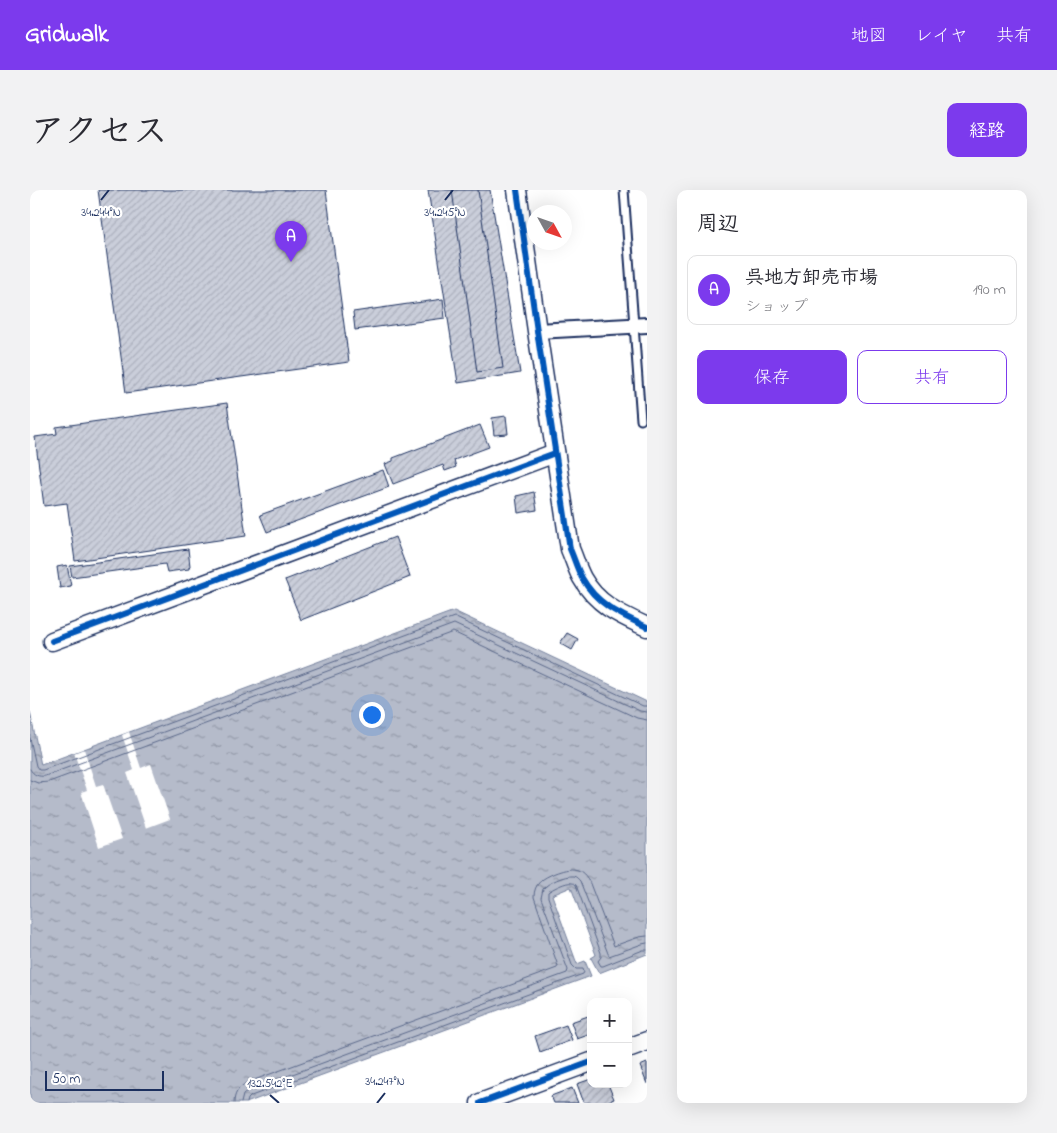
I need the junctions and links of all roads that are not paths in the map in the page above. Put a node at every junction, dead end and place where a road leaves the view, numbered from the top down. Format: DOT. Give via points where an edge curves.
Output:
graph roads {
  1 [pos="517,190"];
  2 [pos="624,190"];
  3 [pos="641,326"];
  4 [pos="537,331"];
  5 [pos="641,420"];
  6 [pos="555,453"];
  7 [pos="647,627"];
  8 [pos="52,641"];
  9 [pos="647,1041"];
  10 [pos="632,1047"];
  11 [pos="587,1064"];
  12 [pos="488,1102"];
  1 -- 4 [label="street"];
  2 -- 3 [label="lane"];
  3 -- 4 [label="street"];
  3 -- 5 [label="lane"];
  4 -- 6 [label="street"];
  6 -- 7 [label="street" via="570,549 583,579 597,598 615,612"];
  6 -- 8 [label="street"];
  9 -- 10 [label="street"];
  11 -- 12 [label="street"];
}
